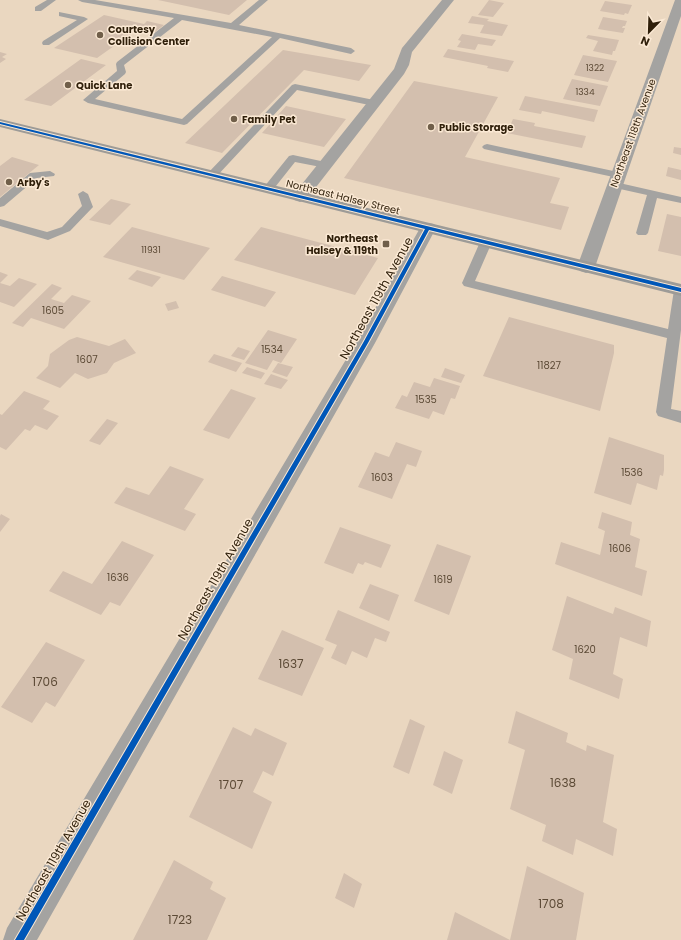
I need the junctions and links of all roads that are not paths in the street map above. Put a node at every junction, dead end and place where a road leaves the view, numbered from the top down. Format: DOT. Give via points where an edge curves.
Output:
graph roads {
  1 [pos="52,0"];
  2 [pos="82,0"];
  3 [pos="264,0"];
  4 [pos="448,0"];
  5 [pos="681,0"];
  6 [pos="38,9"];
  7 [pos="62,14"];
  8 [pos="181,17"];
  9 [pos="233,26"];
  10 [pos="278,36"];
  11 [pos="46,43"];
  12 [pos="351,51"];
  13 [pos="374,103"];
  14 [pos="0,123"];
  15 [pos="487,147"];
  16 [pos="326,165"];
  17 [pos="50,174"];
  18 [pos="212,175"];
  19 [pos="617,180"];
  20 [pos="268,189"];
  21 [pos="653,193"];
  22 [pos="83,194"];
  23 [pos="300,197"];
  24 [pos="681,200"];
  25 [pos="0,204"];
  26 [pos="0,222"];
  27 [pos="428,228"];
  28 [pos="642,233"];
  29 [pos="486,242"];
  30 [pos="586,267"];
  31 [pos="681,290"];
  32 [pos="674,336"];
  33 [pos="681,417"];
  34 [pos="19,940"];
  1 -- 6 [label="lane"];
  2 -- 8 [label="lane"];
  3 -- 9 [label="lane"];
  4 -- 13 [label="street" via="406,51 403,65"];
  5 -- 19 [label="street, Northeast 118th Avenue"];
  7 -- 11 [label="lane" via="84,19"];
  8 -- 9 [label="lane"];
  8 -- 10 [label="lane" via="120,64 122,72 88,100 184,122"];
  9 -- 10 [label="lane"];
  10 -- 12 [label="lane"];
  13 -- 16 [label="street"];
  13 -- 18 [label="lane" via="295,86"];
  14 -- 18 [label="main road, Northeast Halsey Street"];
  15 -- 19 [label="lane"];
  16 -- 20 [label="lane" via="293,158"];
  16 -- 23 [label="street"];
  17 -- 25 [label="lane" via="34,175"];
  18 -- 20 [label="main road, Northeast Halsey Street"];
  19 -- 21 [label="lane"];
  19 -- 30 [label="street, Northeast 118th Avenue"];
  20 -- 23 [label="main road, Northeast Halsey Street"];
  21 -- 24 [label="lane"];
  21 -- 28 [label="lane"];
  22 -- 26 [label="lane" via="88,207 66,229 48,236"];
  23 -- 27 [label="main road, Northeast Halsey Street"];
  27 -- 29 [label="main road, Northeast Halsey Street"];
  27 -- 34 [label="street, Northeast 119th Avenue"];
  29 -- 30 [label="main road, Northeast Halsey Street"];
  29 -- 32 [label="lane" via="468,284"];
  30 -- 31 [label="main road, Northeast Halsey Street"];
  31 -- 32 [label="lane"];
  32 -- 33 [label="lane" via="663,412"];
}
